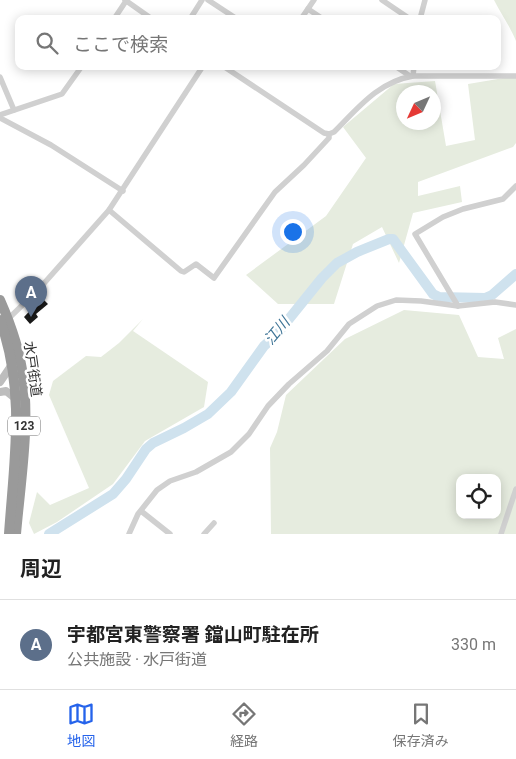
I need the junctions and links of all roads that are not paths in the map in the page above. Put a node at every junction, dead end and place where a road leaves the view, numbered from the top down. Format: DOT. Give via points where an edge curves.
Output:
graph roads {
  1 [pos="202,0"];
  2 [pos="208,0"];
  3 [pos="314,0"];
  4 [pos="382,0"];
  5 [pos="425,0"];
  6 [pos="125,1"];
  7 [pos="308,9"];
  8 [pos="116,15"];
  9 [pos="146,15"];
  10 [pos="193,15"];
  11 [pos="231,15"];
  12 [pos="304,15"];
  13 [pos="317,15"];
  14 [pos="404,15"];
  15 [pos="421,15"];
  16 [pos="79,70"];
  17 [pos="200,70"];
  18 [pos="229,70"];
  19 [pos="402,70"];
  20 [pos="413,70"];
  21 [pos="412,76"];
  22 [pos="516,76"];
  23 [pos="0,78"];
  24 [pos="14,110"];
  25 [pos="0,117"];
  26 [pos="329,134"];
  27 [pos="516,186"];
  28 [pos="123,191"];
  29 [pos="109,210"];
  30 [pos="0,300"];
  31 [pos="516,305"];
  32 [pos="458,306"];
  33 [pos="3,322"];
  34 [pos="16,362"];
  35 [pos="0,382"];
  36 [pos="0,392"];
  37 [pos="16,399"];
  38 [pos="516,489"];
  39 [pos="141,511"];
  40 [pos="214,523"];
  41 [pos="207,533"];
  42 [pos="9,534"];
  43 [pos="16,534"];
  44 [pos="129,534"];
  45 [pos="170,534"];
  46 [pos="502,534"];
  1 -- 10 [label="street"];
  2 -- 11 [label="street"];
  3 -- 7 [label="street"];
  4 -- 14 [label="street"];
  5 -- 15 [label="street"];
  6 -- 8 [label="street"];
  6 -- 9 [label="street"];
  7 -- 12 [label="street"];
  7 -- 13 [label="street"];
  16 -- 24 [label="street" via="62,94"];
  17 -- 28 [label="street"];
  18 -- 26 [label="street"];
  19 -- 21 [label="street"];
  20 -- 21 [label="street"];
  21 -- 22 [label="street"];
  21 -- 26 [label="street" via="398,78 373,94"];
  23 -- 24 [label="street"];
  24 -- 25 [label="street"];
  25 -- 28 [label="street"];
  26 -- 29 [label="street" via="329,138 275,192 214,278 196,264 181,271"];
  27 -- 32 [label="street" via="503,199 443,217 415,234"];
  28 -- 29 [label="street"];
  29 -- 33 [label="street" via="39,289"];
  30 -- 33 [label="highway, 水戸街道 / 123"];
  31 -- 32 [label="street" via="495,302"];
  32 -- 39 [label="street" via="396,300 377,306 349,324 327,350 288,384 231,452 196,472 170,481 157,490"];
  33 -- 34 [label="highway, 水戸街道 / 123"];
  34 -- 35 [label="street"];
  34 -- 37 [label="highway, 水戸街道 / 123"];
  34 -- 43 [label="highway, 水戸街道 / 123" via="24,384"];
  36 -- 37 [label="street" via="6,391"];
  37 -- 42 [label="highway, 水戸街道 / 123"];
  38 -- 46 [label="street"];
  39 -- 44 [label="street"];
  39 -- 45 [label="street"];
  40 -- 41 [label="street"];
}
